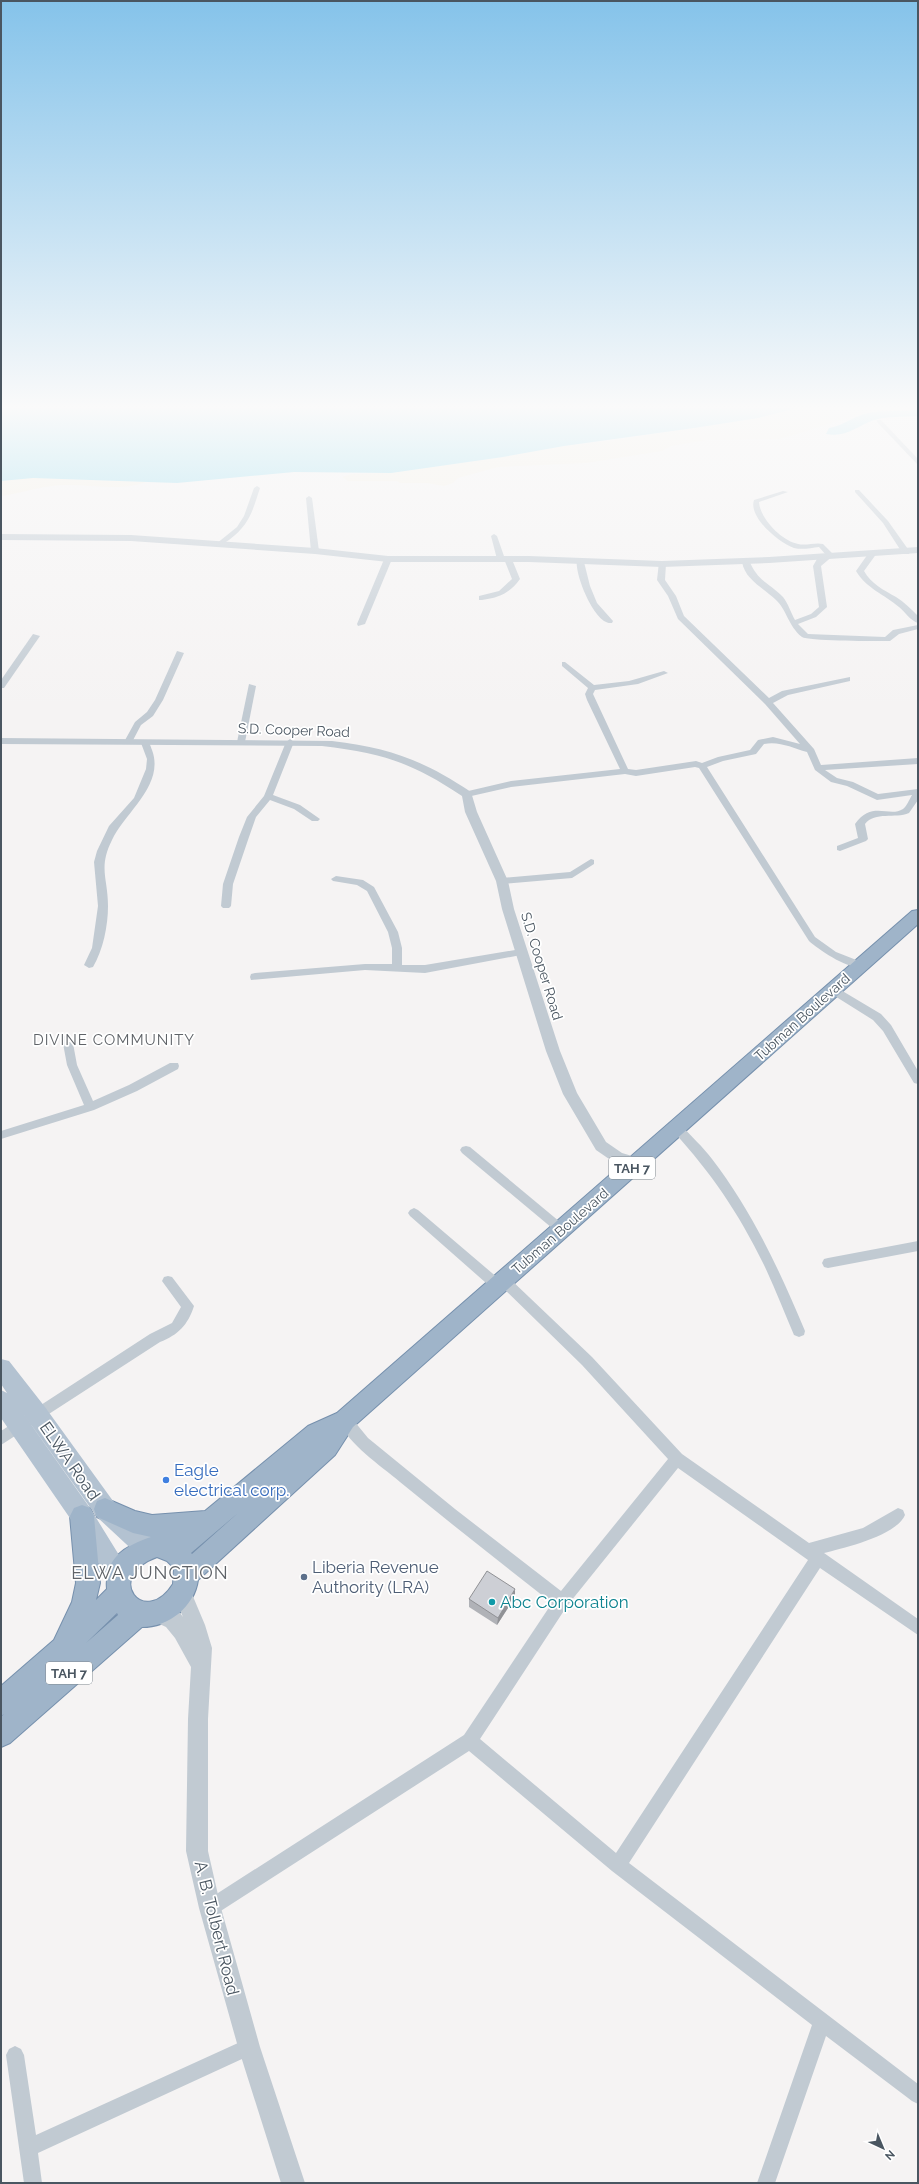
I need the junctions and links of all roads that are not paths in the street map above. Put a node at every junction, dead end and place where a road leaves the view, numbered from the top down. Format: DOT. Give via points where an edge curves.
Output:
graph roads {
  1 [pos="249,510"];
  2 [pos="310,510"];
  3 [pos="757,510"];
  4 [pos="875,510"];
  5 [pos="494,536"];
  6 [pos="1,537"];
  7 [pos="218,545"];
  8 [pos="315,550"];
  9 [pos="918,550"];
  10 [pos="906,552"];
  11 [pos="873,553"];
  12 [pos="830,555"];
  13 [pos="388,559"];
  14 [pos="504,559"];
  15 [pos="580,562"];
  16 [pos="746,562"];
  17 [pos="662,564"];
  18 [pos="482,598"];
  19 [pos="609,621"];
  20 [pos="918,621"];
  21 [pos="793,623"];
  22 [pos="361,624"];
  23 [pos="918,627"];
  24 [pos="36,636"];
  25 [pos="180,653"];
  26 [pos="565,664"];
  27 [pos="664,673"];
  28 [pos="848,679"];
  29 [pos="1,686"];
  30 [pos="252,686"];
  31 [pos="592,688"];
  32 [pos="768,702"];
  33 [pos="1,741"];
  34 [pos="128,742"];
  35 [pos="241,742"];
  36 [pos="290,742"];
  37 [pos="145,743"];
  38 [pos="811,751"];
  39 [pos="918,761"];
  40 [pos="702,766"];
  41 [pos="818,768"];
  42 [pos="625,771"];
  43 [pos="918,792"];
  44 [pos="467,794"];
  45 [pos="268,796"];
  46 [pos="315,819"];
  47 [pos="840,848"];
  48 [pos="591,862"];
  49 [pos="336,878"];
  50 [pos="502,881"];
  51 [pos="226,906"];
  52 [pos="918,915"];
  53 [pos="521,952"];
  54 [pos="89,965"];
  55 [pos="860,965"];
  56 [pos="397,969"];
  57 [pos="255,977"];
  58 [pos="834,990"];
  59 [pos="67,1038"];
  60 [pos="174,1066"];
  61 [pos="918,1080"];
  62 [pos="90,1107"];
  63 [pos="677,1128"];
  64 [pos="1,1135"];
  65 [pos="466,1150"];
  66 [pos="637,1163"];
  67 [pos="414,1213"];
  68 [pos="562,1230"];
  69 [pos="918,1246"];
  70 [pos="828,1263"];
  71 [pos="168,1281"];
  72 [pos="501,1284"];
  73 [pos="799,1332"];
  74 [pos="1,1368"];
  75 [pos="1,1400"];
  76 [pos="28,1420"];
  77 [pos="345,1420"];
  78 [pos="1,1439"];
  79 [pos="677,1459"];
  80 [pos="105,1509"];
  81 [pos="898,1515"];
  82 [pos="82,1516"];
  83 [pos="210,1522"];
  84 [pos="147,1548"];
  85 [pos="175,1551"];
  86 [pos="813,1554"];
  87 [pos="185,1584"];
  88 [pos="119,1586"];
  89 [pos="562,1601"];
  90 [pos="148,1613"];
  91 [pos="918,1628"];
  92 [pos="59,1652"];
  93 [pos="200,1664"];
  94 [pos="1,1703"];
  95 [pos="1,1734"];
  96 [pos="470,1742"];
  97 [pos="618,1865"];
  98 [pos="210,1908"];
  99 [pos="822,2023"];
  100 [pos="249,2048"];
  101 [pos="16,2055"];
  102 [pos="918,2095"];
  103 [pos="29,2148"];
  104 [pos="33,2183"];
  105 [pos="293,2183"];
  106 [pos="766,2183"];
  1 -- 7 [label="street" via="240,528"];
  2 -- 8 [label="street"];
  3 -- 12 [label="street" via="765,524 794,546 821,545"];
  4 -- 10 [label="street"];
  5 -- 14 [label="street"];
  6 -- 7 [label="street" via="131,538"];
  7 -- 8 [label="street"];
  8 -- 13 [label="street"];
  9 -- 10 [label="street"];
  10 -- 11 [label="street"];
  11 -- 12 [label="street"];
  11 -- 20 [label="street" via="860,571 862,575 880,592 896,600"];
  12 -- 16 [label="street"];
  12 -- 21 [label="street" via="817,566 823,607 820,613"];
  13 -- 14 [label="street"];
  13 -- 22 [label="street"];
  14 -- 15 [label="street"];
  14 -- 18 [label="street" via="516,579 508,590 498,596"];
  15 -- 17 [label="street"];
  15 -- 19 [label="street" via="600,615"];
  16 -- 17 [label="street"];
  16 -- 21 [label="street" via="747,568 758,582 780,599"];
  17 -- 32 [label="street" via="661,580 682,617"];
  21 -- 23 [label="street" via="806,636 823,638 887,639 896,632"];
  24 -- 29 [label="street"];
  25 -- 34 [label="street" via="159,700 150,714 138,724"];
  26 -- 31 [label="street"];
  27 -- 31 [label="street" via="626,683"];
  28 -- 32 [label="street" via="785,693"];
  30 -- 35 [label="street"];
  31 -- 42 [label="street" via="589,694 591,700"];
  32 -- 38 [label="street"];
  33 -- 34 [label="street, S.D. Cooper Road"];
  34 -- 37 [label="street, S.D. Cooper Road"];
  35 -- 36 [label="street, S.D. Cooper Road"];
  35 -- 37 [label="street, S.D. Cooper Road"];
  36 -- 44 [label="street, S.D. Cooper Road" via="360,748 404,758"];
  36 -- 45 [label="street"];
  37 -- 54 [label="street" via="151,759 150,769 138,799 114,826 101,856 103,906 97,948"];
  38 -- 40 [label="street" via="773,740 762,742 754,752"];
  38 -- 41 [label="street"];
  39 -- 41 [label="street"];
  40 -- 42 [label="street" via="696,764 636,773"];
  40 -- 55 [label="street" via="812,939 832,954"];
  41 -- 43 [label="street" via="834,780 850,784 877,797"];
  42 -- 44 [label="street" via="511,784"];
  43 -- 47 [label="street" via="906,810 900,813 883,812 866,817 860,824 863,839"];
  44 -- 50 [label="street, S.D. Cooper Road" via="471,812"];
  45 -- 46 [label="street" via="297,807"];
  45 -- 51 [label="street" via="252,817 244,837 228,884"];
  48 -- 50 [label="street" via="572,875"];
  49 -- 56 [label="street" via="361,883 370,888 395,936 398,945"];
  50 -- 53 [label="street, S.D. Cooper Road"];
  52 -- 55 [label="highway, Tubman Boulevard / TAH 7"];
  53 -- 56 [label="street" via="425,969"];
  53 -- 66 [label="street, S.D. Cooper Road" via="553,1052 570,1094 601,1146 617,1157"];
  55 -- 58 [label="highway, Tubman Boulevard / TAH 7"];
  56 -- 57 [label="street" via="366,967"];
  58 -- 61 [label="street" via="877,1017 890,1033"];
  58 -- 63 [label="highway, Tubman Boulevard / TAH 7"];
  59 -- 62 [label="street" via="72,1065"];
  60 -- 62 [label="street"];
  62 -- 64 [label="street"];
  63 -- 66 [label="highway, Tubman Boulevard / TAH 7"];
  63 -- 73 [label="street" via="708,1162 736,1204 782,1289"];
  65 -- 68 [label="street"];
  66 -- 68 [label="highway, Tubman Boulevard / TAH 7"];
  67 -- 72 [label="street"];
  68 -- 72 [label="highway, Tubman Boulevard / TAH 7"];
  69 -- 70 [label="street"];
  71 -- 76 [label="street" via="188,1306 179,1326 168,1334 155,1338"];
  72 -- 77 [label="highway, Tubman Boulevard / TAH 7"];
  72 -- 79 [label="street" via="587,1361"];
  74 -- 76 [label="main road, ELWA Road"];
  75 -- 76 [label="main road, ELWA Road"];
  76 -- 78 [label="street"];
  76 -- 80 [label="main road, ELWA Road"];
  76 -- 82 [label="main road, ELWA Road"];
  77 -- 83 [label="highway, Tubman Boulevard / TAH 7" via="316,1433"];
  77 -- 87 [label="highway, Tubman Boulevard / TAH 7" via="327,1448"];
  77 -- 89 [label="street" via="363,1442"];
  79 -- 86 [label="street"];
  79 -- 89 [label="street"];
  80 -- 83 [label="highway" via="151,1526"];
  80 -- 84 [label="main road, ELWA Road"];
  81 -- 86 [label="street" via="886,1525"];
  82 -- 88 [label="main road, ELWA Road"];
  82 -- 92 [label="highway" via="88,1583 83,1605"];
  83 -- 85 [label="highway, Tubman Boulevard / TAH 7"];
  84 -- 85 [label="highway" via="157,1546"];
  84 -- 88 [label="highway" via="130,1558"];
  85 -- 87 [label="highway" via="181,1557"];
  86 -- 91 [label="street"];
  86 -- 97 [label="street"];
  87 -- 90 [label="highway" via="172,1605"];
  87 -- 93 [label="street, A. B. Tolbert Road" via="202,1648"];
  88 -- 90 [label="highway" via="130,1610"];
  88 -- 92 [label="highway"];
  89 -- 96 [label="street"];
  90 -- 93 [label="street" via="172,1620 182,1631"];
  90 -- 95 [label="highway, TAH 7"];
  92 -- 94 [label="highway, TAH 7"];
  93 -- 98 [label="street, A. B. Tolbert Road" via="197,1851"];
  96 -- 97 [label="street"];
  96 -- 98 [label="street"];
  97 -- 99 [label="street"];
  98 -- 100 [label="street, A. B. Tolbert Road"];
  99 -- 102 [label="street"];
  99 -- 106 [label="street"];
  100 -- 103 [label="street"];
  100 -- 105 [label="street, A. B. Tolbert Road"];
  101 -- 103 [label="street"];
  103 -- 104 [label="street"];
}
